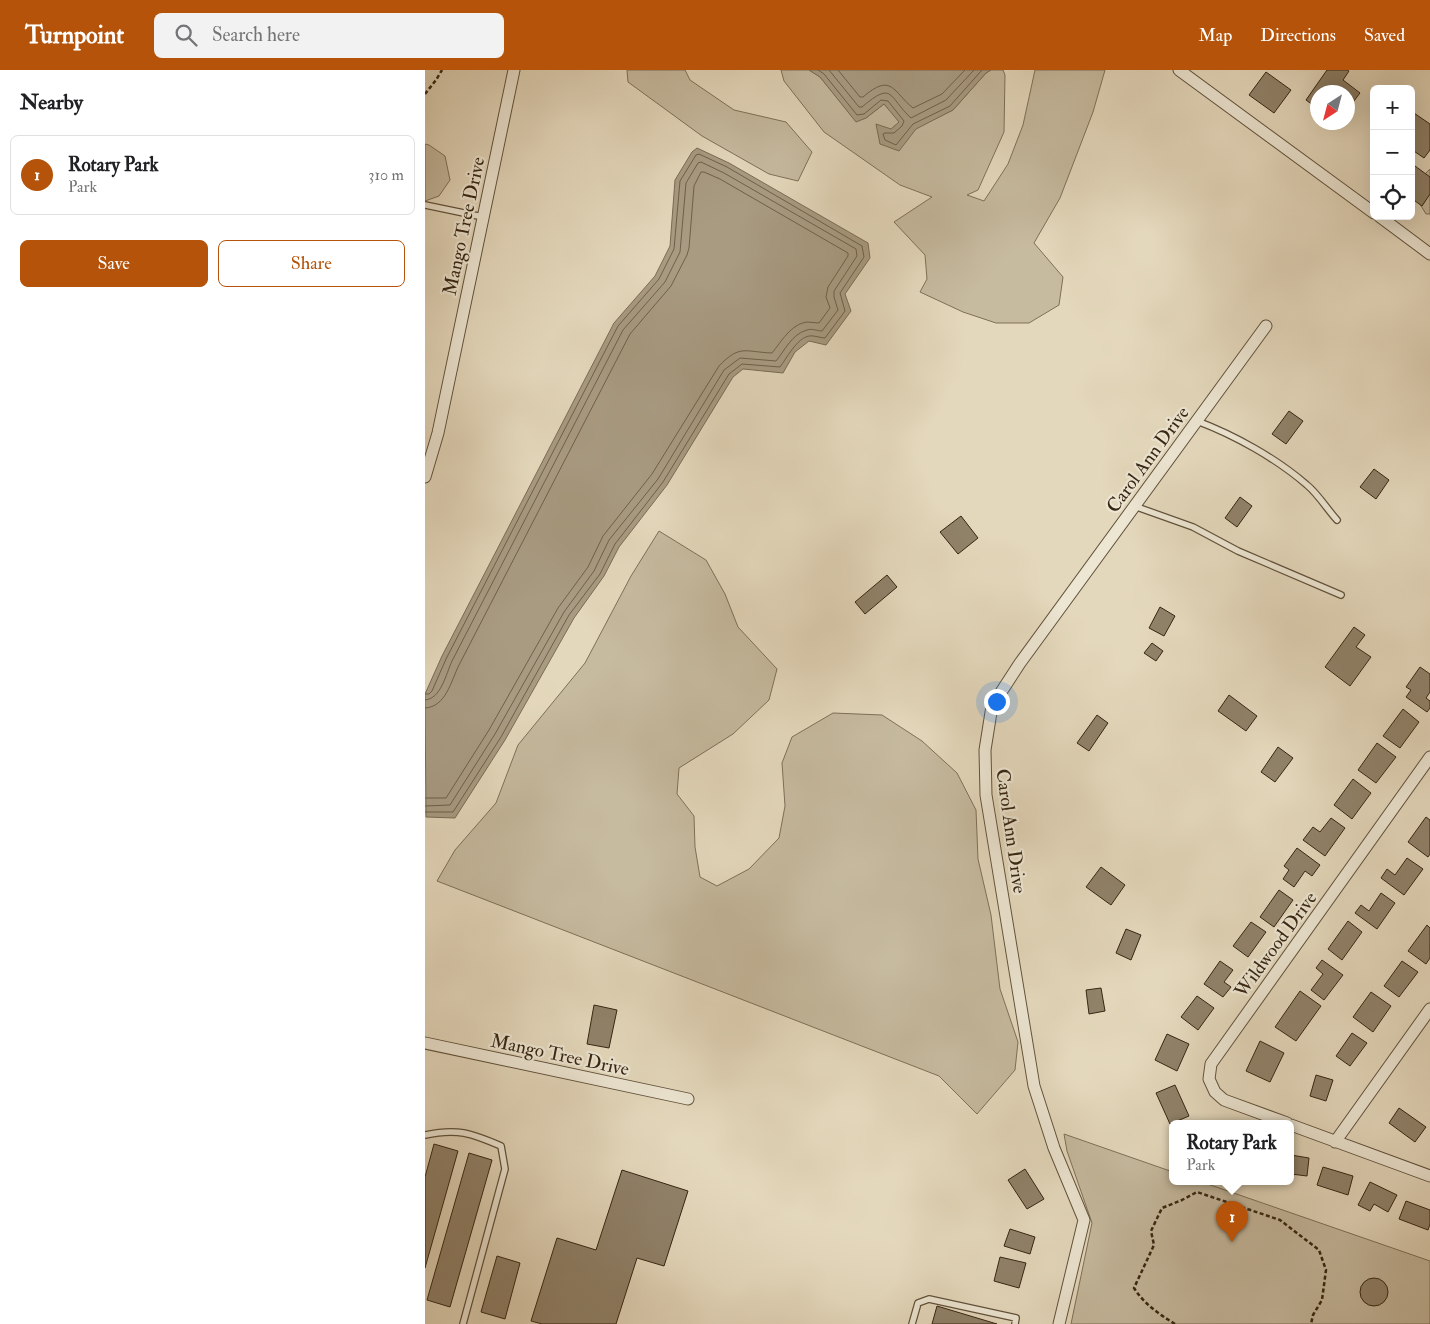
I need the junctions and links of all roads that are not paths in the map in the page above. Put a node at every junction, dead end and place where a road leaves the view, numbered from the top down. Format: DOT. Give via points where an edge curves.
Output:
graph roads {
  1 [pos="514,70"];
  2 [pos="1179,70"];
  3 [pos="425,205"];
  4 [pos="1370,209"];
  5 [pos="483,217"];
  6 [pos="1384,220"];
  7 [pos="1430,254"];
  8 [pos="1266,326"];
  9 [pos="1197,421"];
  10 [pos="425,477"];
  11 [pos="1134,506"];
  12 [pos="1337,520"];
  13 [pos="1341,595"];
  14 [pos="1430,757"];
  15 [pos="1430,1010"];
  16 [pos="425,1043"];
  17 [pos="688,1099"];
  18 [pos="1279,1120"];
  19 [pos="1294,1126"];
  20 [pos="425,1135"];
  21 [pos="1335,1142"];
  22 [pos="1430,1176"];
  23 [pos="463,1324"];
  24 [pos="912,1324"];
  25 [pos="1015,1324"];
  26 [pos="1059,1324"];
  1 -- 5 [label="street, Mango Tree Drive"];
  2 -- 4 [label="street"];
  3 -- 5 [label="lane"];
  5 -- 10 [label="street, Mango Tree Drive" via="438,433"];
  6 -- 7 [label="street"];
  8 -- 9 [label="street, Carol Ann Drive"];
  9 -- 11 [label="street, Carol Ann Drive"];
  9 -- 12 [label="lane" via="1246,444 1308,485"];
  11 -- 13 [label="lane" via="1193,527 1238,551"];
  11 -- 26 [label="street, Carol Ann Drive" via="992,706 985,750 986,795 1034,1086 1053,1148 1084,1220"];
  14 -- 18 [label="street, Wildwood Drive" via="1211,1064 1209,1079 1215,1092 1224,1100"];
  15 -- 21 [label="street"];
  16 -- 17 [label="street, Mango Tree Drive"];
  19 -- 21 [label="street"];
  20 -- 23 [label="lane" via="447,1130 477,1135 501,1146 505,1169"];
  21 -- 22 [label="street"];
  24 -- 25 [label="lane" via="918,1303 929,1299 1016,1318"];
}
